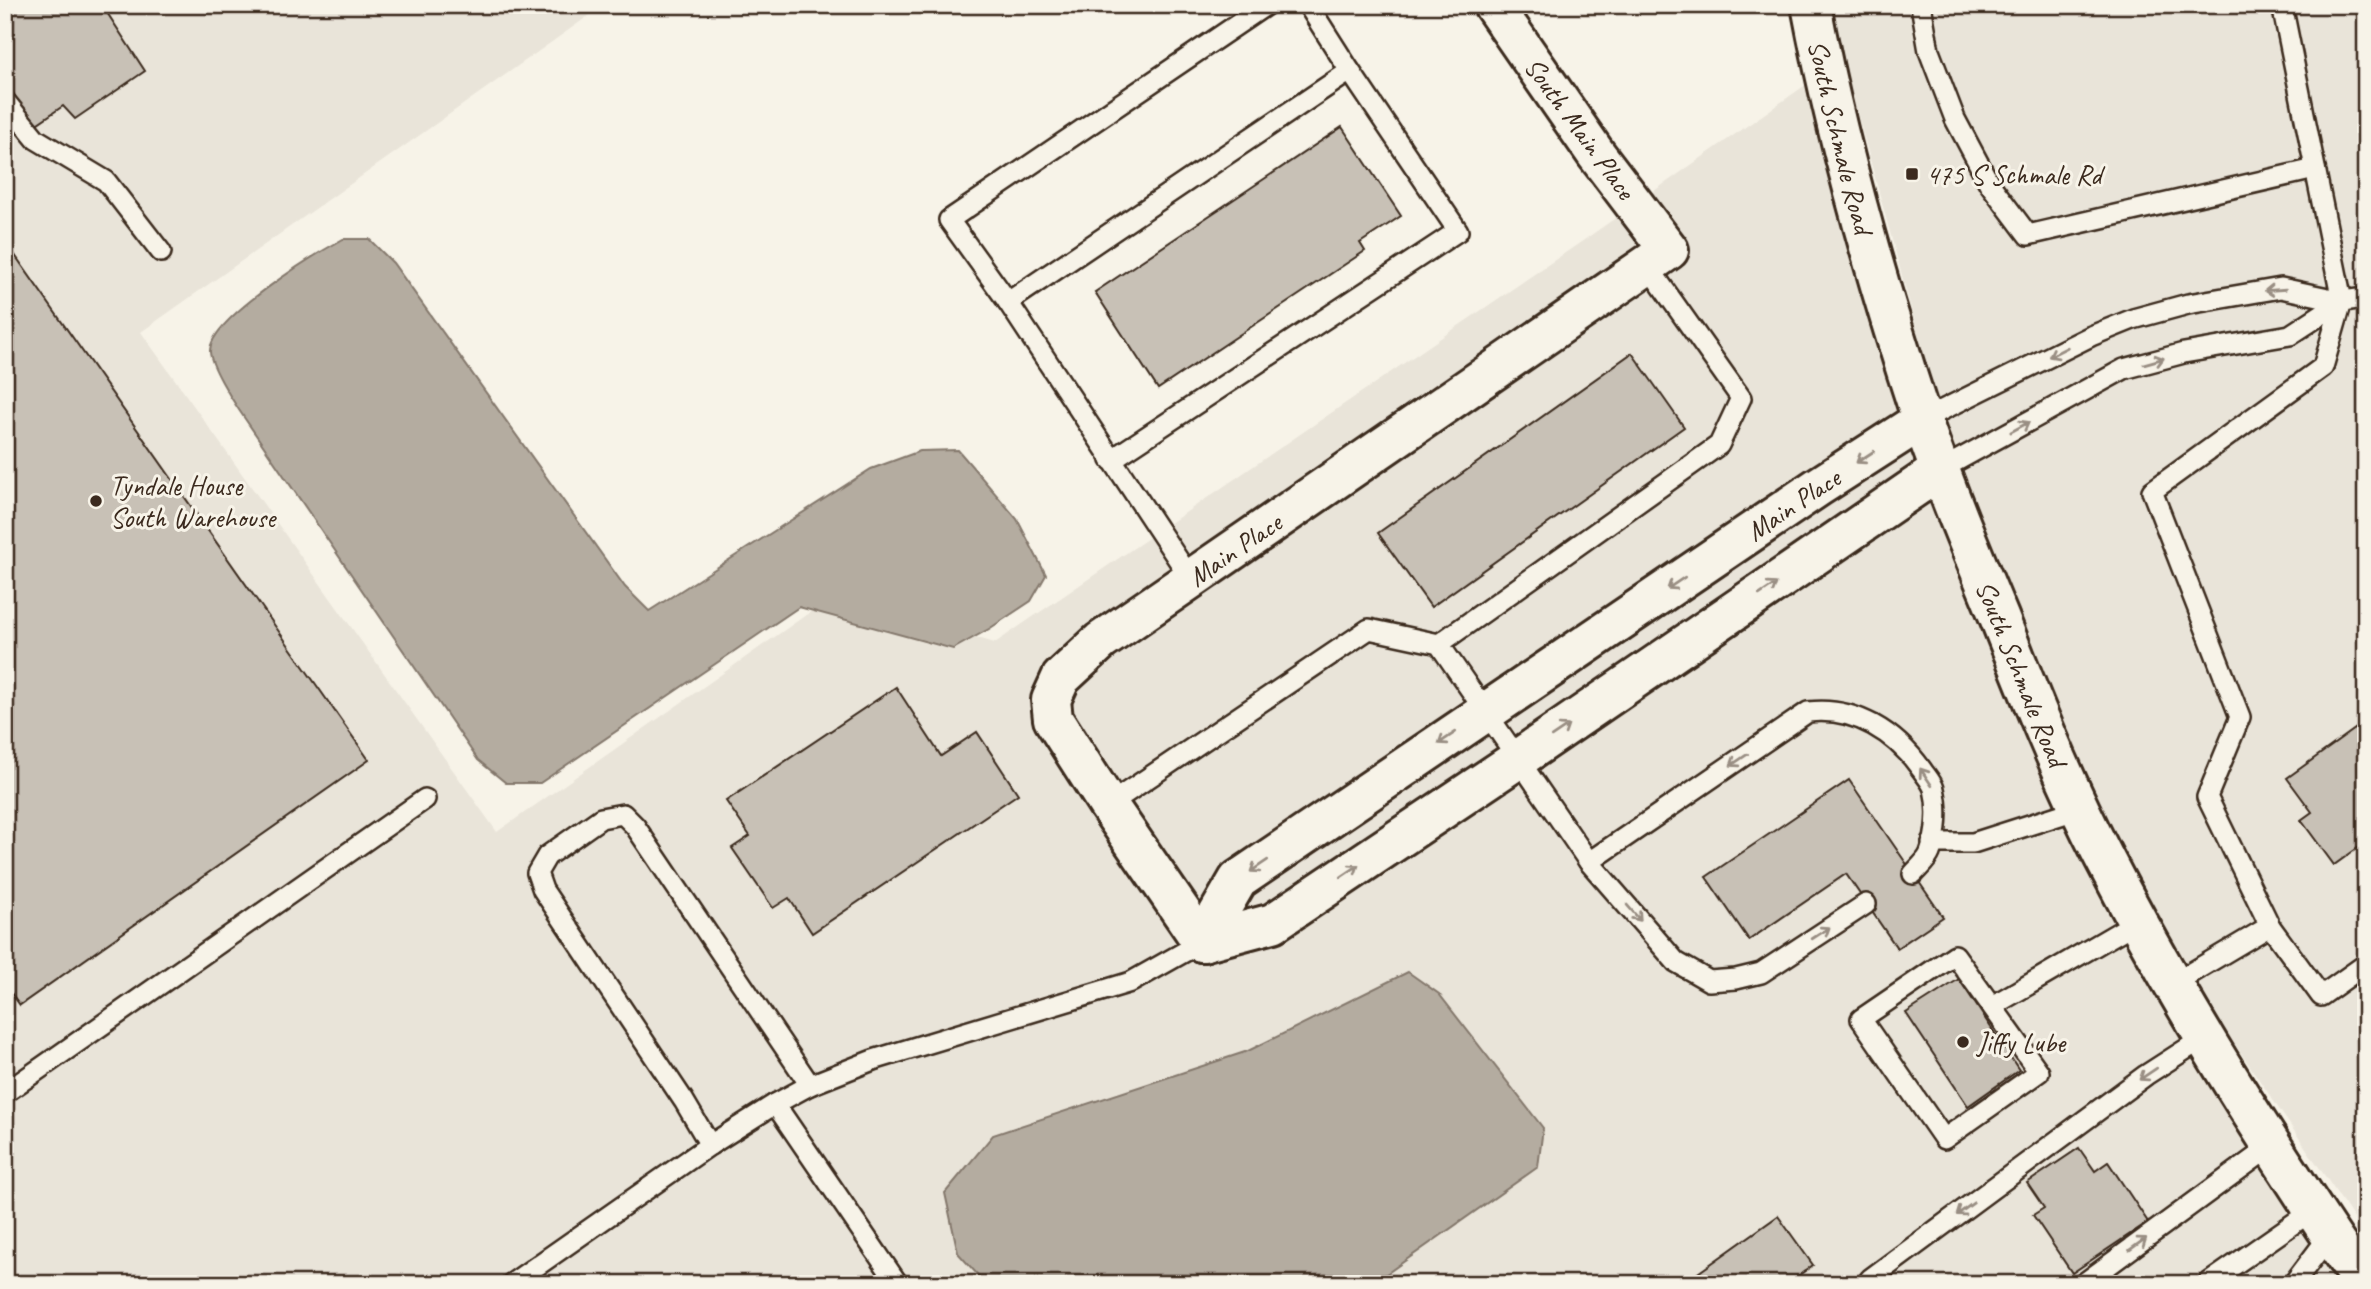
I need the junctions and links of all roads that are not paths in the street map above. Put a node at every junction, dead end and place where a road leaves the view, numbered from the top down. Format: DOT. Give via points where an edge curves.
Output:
graph roads {
  1 [pos="1266,5"];
  2 [pos="1308,5"];
  3 [pos="1493,5"];
  4 [pos="1811,5"];
  5 [pos="1921,5"];
  6 [pos="2282,5"];
  7 [pos="1350,71"];
  8 [pos="5,101"];
  9 [pos="2315,169"];
  10 [pos="161,252"];
  11 [pos="1658,257"];
  12 [pos="2366,298"];
  13 [pos="1009,302"];
  14 [pos="2342,302"];
  15 [pos="1922,420"];
  16 [pos="1111,460"];
  17 [pos="1940,470"];
  18 [pos="1191,579"];
  19 [pos="1439,644"];
  20 [pos="1486,711"];
  21 [pos="1518,759"];
  22 [pos="425,799"];
  23 [pos="1108,805"];
  24 [pos="2079,809"];
  25 [pos="1932,842"];
  26 [pos="1589,862"];
  27 [pos="1913,874"];
  28 [pos="1866,904"];
  29 [pos="2138,921"];
  30 [pos="2270,926"];
  31 [pos="1202,942"];
  32 [pos="2366,964"];
  33 [pos="2174,983"];
  34 [pos="1992,1006"];
  35 [pos="2205,1037"];
  36 [pos="810,1086"];
  37 [pos="5,1093"];
  38 [pos="775,1104"];
  39 [pos="710,1145"];
  40 [pos="2271,1146"];
  41 [pos="2321,1223"];
  42 [pos="511,1284"];
  43 [pos="898,1284"];
  44 [pos="1874,1284"];
  45 [pos="2083,1284"];
  46 [pos="2207,1284"];
  47 [pos="2293,1284"];
  48 [pos="2363,1284"];
  1 -- 13 [label="lane" via="949,220"];
  2 -- 7 [label="lane"];
  3 -- 11 [label="street, South Main Place" via="1596,154"];
  4 -- 15 [label="street, South Schmale Road" via="1864,224"];
  5 -- 9 [label="lane" via="1929,51 1955,119 1989,183 2028,235"];
  6 -- 9 [label="lane"];
  7 -- 13 [label="lane"];
  7 -- 16 [label="lane" via="1458,231"];
  8 -- 10 [label="lane" via="36,139 106,181"];
  9 -- 14 [label="lane"];
  11 -- 18 [label="street, Main Place"];
  11 -- 19 [label="lane" via="1741,398 1719,445"];
  12 -- 14 [label="lane"];
  13 -- 16 [label="lane"];
  14 -- 15 [label="lane, one-way" via="2281,288 2133,319"];
  17 -- 14 [label="lane, one-way" via="2124,369 2184,353 2290,335"];
  14 -- 30 [label="lane" via="2323,367 2152,491 2240,717 2207,797"];
  15 -- 17 [label="street, South Schmale Road"];
  15 -- 20 [label="street, Main Place, one-way"];
  16 -- 18 [label="lane"];
  21 -- 17 [label="street, Main Place, one-way"];
  17 -- 24 [label="street, South Schmale Road"];
  18 -- 23 [label="street, Main Place" via="1101,641 1060,678 1051,700 1053,719"];
  19 -- 20 [label="lane"];
  19 -- 23 [label="lane" via="1369,629"];
  20 -- 21 [label="lane"];
  20 -- 31 [label="street, Main Place, one-way" via="1238,880"];
  21 -- 26 [label="lane"];
  31 -- 21 [label="street, Main Place, one-way" via="1273,923"];
  22 -- 37 [label="lane"];
  23 -- 31 [label="street, Main Place"];
  24 -- 25 [label="lane" via="1973,843"];
  24 -- 29 [label="street, South Schmale Road"];
  25 -- 26 [label="lane, one-way" via="1937,824 1933,788 1912,756 1887,732 1851,715 1823,710 1808,712"];
  25 -- 27 [label="lane" via="1929,855"];
  26 -- 28 [label="lane, one-way" via="1676,962 1709,981 1761,972"];
  29 -- 33 [label="street, South Schmale Road"];
  29 -- 34 [label="lane"];
  30 -- 32 [label="lane" via="2321,996"];
  30 -- 33 [label="lane"];
  31 -- 36 [label="lane" via="1130,982 873,1060"];
  33 -- 35 [label="street, South Schmale Road"];
  34 -- 34 [label="lane" via="1955,955 1861,1019 1944,1139 2039,1072"];
  35 -- 40 [label="street, South Schmale Road"];
  35 -- 44 [label="lane, one-way" via="2146,1075 1881,1270 1870,1279"];
  36 -- 38 [label="lane"];
  36 -- 39 [label="lane" via="635,826 623,814 601,818 547,856 537,873 543,890"];
  38 -- 39 [label="lane"];
  38 -- 43 [label="lane"];
  39 -- 42 [label="lane"];
  40 -- 41 [label="street, South Schmale Road"];
  45 -- 40 [label="lane, one-way"];
  41 -- 46 [label="lane"];
  41 -- 47 [label="lane"];
  41 -- 48 [label="street, South Schmale Road"];
}
